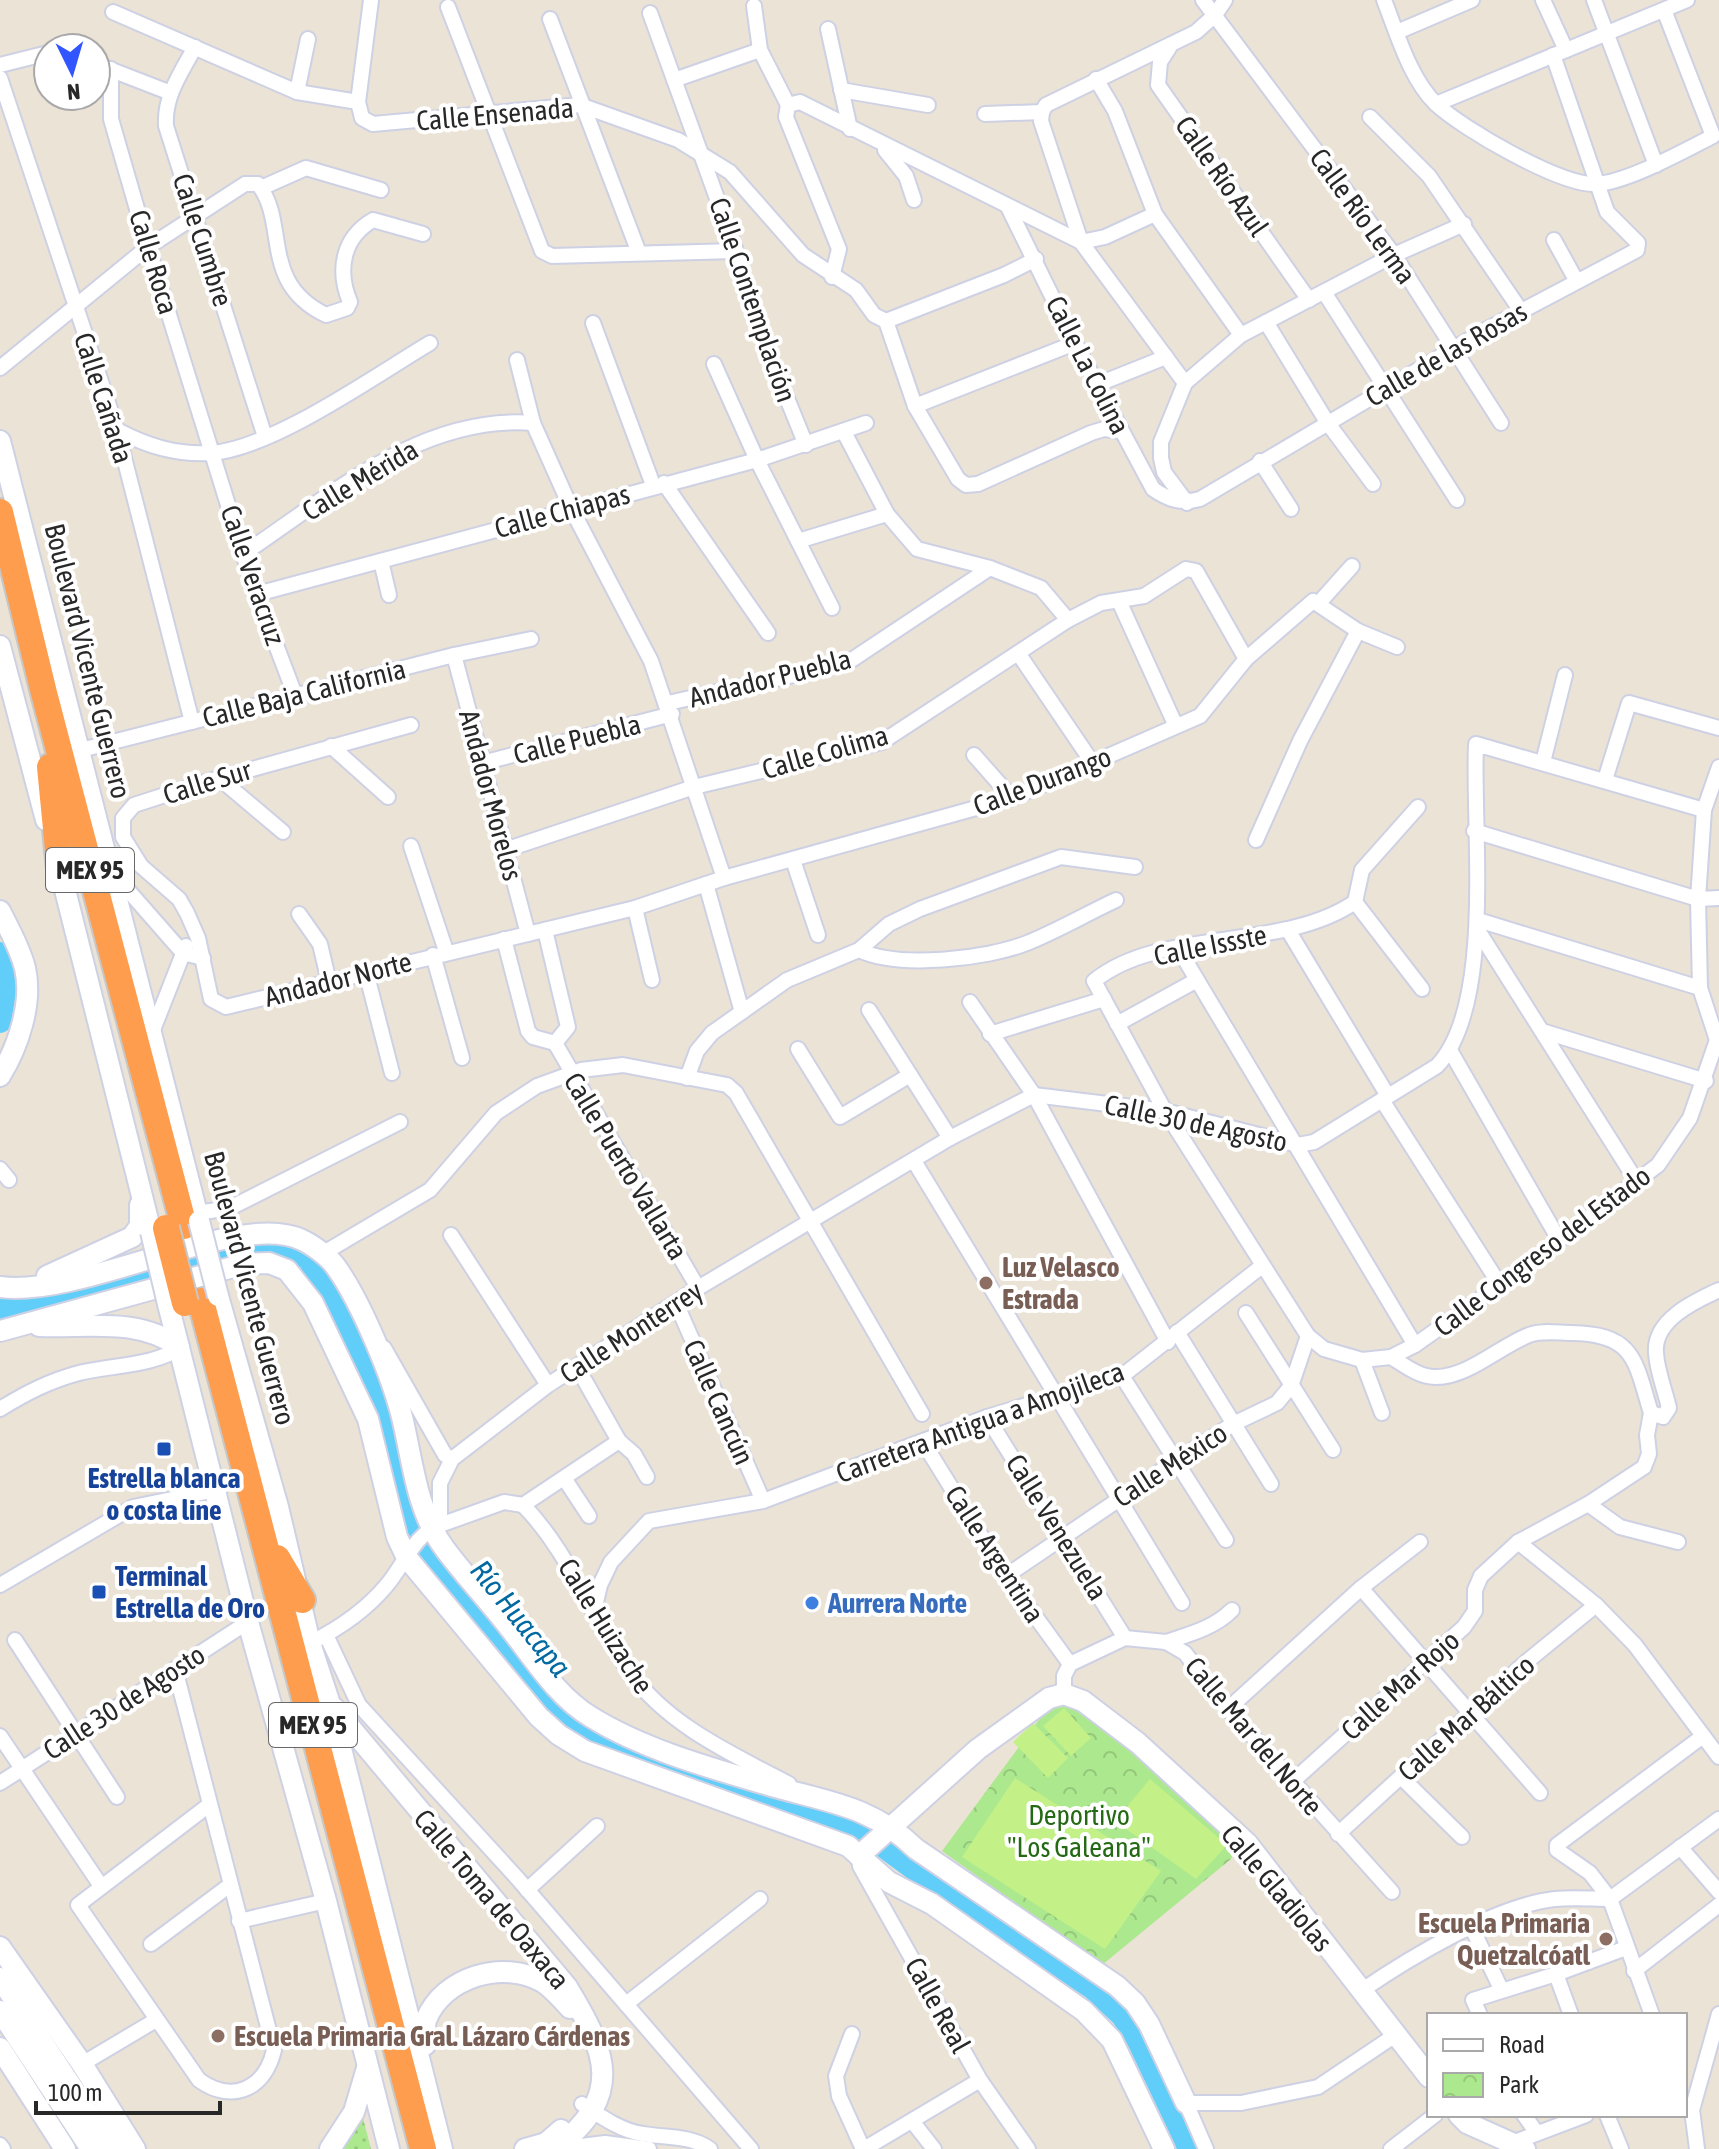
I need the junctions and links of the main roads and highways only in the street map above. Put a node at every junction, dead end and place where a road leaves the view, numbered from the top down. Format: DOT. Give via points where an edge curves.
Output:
graph roads {
  1 [pos="0,441"];
  2 [pos="0,512"];
  3 [pos="0,580"];
  4 [pos="0,646"];
  5 [pos="49,755"];
  6 [pos="60,870"];
  7 [pos="0,911"];
  8 [pos="0,1076"];
  9 [pos="135,1173"];
  10 [pos="179,1224"];
  11 [pos="0,1287"];
  12 [pos="28,1288"];
  13 [pos="193,1301"];
  14 [pos="27,1326"];
  15 [pos="0,1331"];
  16 [pos="179,1347"];
  17 [pos="260,1530"];
  18 [pos="302,1600"];
  19 [pos="329,1701"];
  20 [pos="889,1828"];
  21 [pos="862,1853"];
  22 [pos="0,1947"];
  23 [pos="0,1978"];
  24 [pos="6,2009"];
  25 [pos="5,2047"];
  26 [pos="368,2061"];
  27 [pos="425,2069"];
  28 [pos="1427,2074"];
  29 [pos="1186,2103"];
  30 [pos="587,2108"];
  31 [pos="1461,2117"];
  32 [pos="1524,2142"];
  33 [pos="553,2148"];
  34 [pos="65,2149"];
  35 [pos="91,2149"];
  36 [pos="113,2149"];
  37 [pos="135,2149"];
  38 [pos="330,2149"];
  39 [pos="389,2149"];
  40 [pos="406,2149"];
  41 [pos="423,2149"];
  42 [pos="442,2149"];
  43 [pos="525,2149"];
  44 [pos="1164,2149"];
  1 -- 10 [label="main road, Boulevard Vicente Guerrero" via="151,1035"];
  2 -- 10 [label="highway, Boulevard Vicente Guerrero / MEX 95"];
  3 -- 5 [label="highway, Boulevard Vicente Guerrero / MEX 95"];
  4 -- 6 [label="main road, Boulevard Vicente Guerrero"];
  5 -- 6 [label="highway"];
  5 -- 10 [label="highway, Boulevard Vicente Guerrero / MEX 95"];
  6 -- 9 [label="main road, Boulevard Vicente Guerrero"];
  7 -- 8 [label="main road" via="26,970 26,994 21,1027"];
  9 -- 10 [label="main road, Boulevard Vicente Guerrero"];
  9 -- 12 [label="main road" via="141,1213 132,1237"];
  10 -- 13 [label="highway, Boulevard Vicente Guerrero / MEX 95, bridge"];
  11 -- 12 [label="main road"];
  12 -- 20 [label="main road" via="133,1267 255,1232 301,1239 335,1265 362,1318 393,1388 433,1528 569,1701 656,1748 828,1800"];
  13 -- 16 [label="main road, Boulevard Vicente Guerrero"];
  13 -- 17 [label="highway, Boulevard Vicente Guerrero / MEX 95"];
  13 -- 18 [label="main road, Boulevard Vicente Guerrero"];
  13 -- 40 [label="highway, Boulevard Vicente Guerrero / MEX 95"];
  14 -- 15 [label="main road"];
  14 -- 16 [label="main road" via="127,1327 153,1332"];
  14 -- 21 [label="main road" via="244,1264 269,1263 287,1270 313,1303 368,1419 397,1537 539,1717 559,1735 628,1769 832,1837"];
  16 -- 26 [label="main road, Boulevard Vicente Guerrero"];
  17 -- 18 [label="highway"];
  17 -- 41 [label="highway, Boulevard Vicente Guerrero / MEX 95"];
  18 -- 19 [label="main road, Boulevard Vicente Guerrero" via="318,1639"];
  19 -- 27 [label="main road, Boulevard Vicente Guerrero"];
  19 -- 30 [label="main road, Calle Toma de Oaxaca" via="567,1987 600,2045 603,2068"];
  20 -- 21 [label="main road"];
  20 -- 28 [label="main road, Calle Gladiolas" via="978,1749 1049,1698 1064,1694 1083,1701 1138,1743 1247,1843"];
  20 -- 29 [label="main road" via="1117,1986 1135,2003"];
  21 -- 44 [label="main road" via="889,1882 932,1904 1084,2011 1112,2040"];
  22 -- 37 [label="main road"];
  23 -- 24 [label="main road"];
  24 -- 25 [label="main road"];
  24 -- 36 [label="main road"];
  25 -- 34 [label="main road"];
  25 -- 35 [label="main road"];
  26 -- 38 [label="main road" via="354,2112"];
  26 -- 39 [label="main road, Boulevard Vicente Guerrero"];
  27 -- 30 [label="main road, Calle Toma de Oaxaca" via="426,2022 442,1997 475,1974 522,1975 542,1981 575,2014 590,2064"];
  27 -- 42 [label="main road, Boulevard Vicente Guerrero"];
  30 -- 33 [label="main road, Calle Toma de Oaxaca"];
  31 -- 32 [label="main road"];
  33 -- 43 [label="main road, Calle Toma de Oaxaca"];
}
